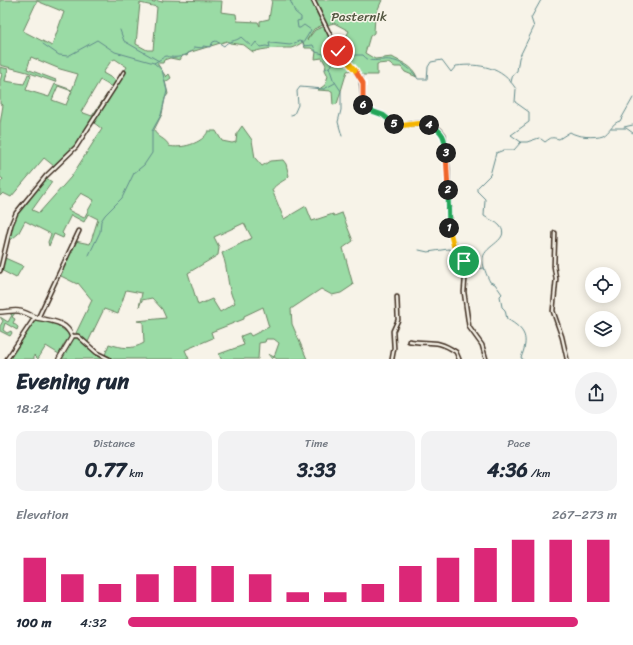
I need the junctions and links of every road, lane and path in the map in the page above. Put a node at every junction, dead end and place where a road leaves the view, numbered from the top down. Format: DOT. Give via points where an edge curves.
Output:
graph roads {
  1 [pos="313,0"];
  2 [pos="124,72"];
  3 [pos="79,231"];
  4 [pos="555,233"];
  5 [pos="0,271"];
  6 [pos="397,297"];
  7 [pos="0,312"];
  8 [pos="37,318"];
  9 [pos="72,336"];
  10 [pos="409,341"];
  11 [pos="7,359"];
  12 [pos="59,359"];
  13 [pos="109,359"];
  14 [pos="392,359"];
  15 [pos="459,359"];
  16 [pos="486,359"];
  17 [pos="567,359"];
  1 -- 16 [label="street" via="338,51 361,78 363,106 383,115 399,127 417,122 424,123 444,135 448,169 449,230 454,247 466,266 464,292 469,327 482,344"];
  2 -- 5 [label="street" via="76,146 40,182 14,216"];
  3 -- 8 [label="street"];
  4 -- 17 [label="street" via="556,279 553,311"];
  6 -- 14 [label="street" via="398,320 393,331"];
  7 -- 8 [label="street" via="18,311"];
  8 -- 9 [label="street" via="55,321"];
  8 -- 11 [label="street"];
  9 -- 12 [label="street"];
  9 -- 13 [label="street" via="78,336 97,353"];
  10 -- 15 [label="street" via="435,342 456,352"];
}
